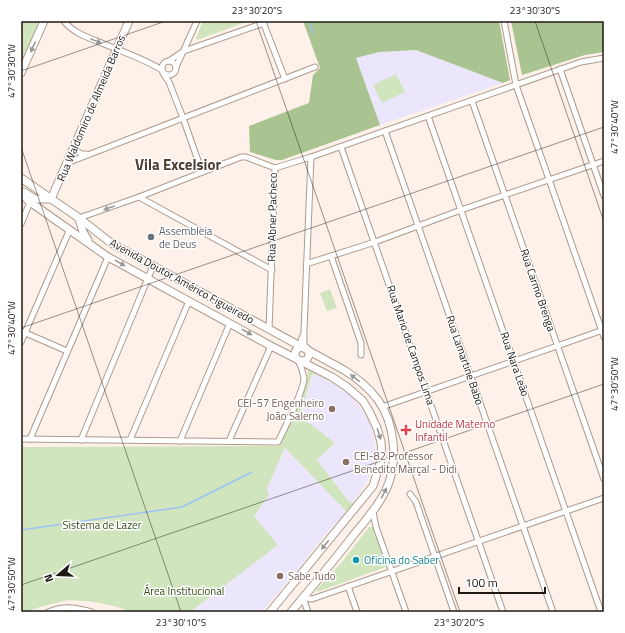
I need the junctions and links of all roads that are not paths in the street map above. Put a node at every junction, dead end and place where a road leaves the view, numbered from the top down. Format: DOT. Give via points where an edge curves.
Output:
graph roads {
  1 [pos="44,21"];
  2 [pos="64,21"];
  3 [pos="129,21"];
  4 [pos="197,21"];
  5 [pos="504,21"];
  6 [pos="263,22"];
  7 [pos="116,49"];
  8 [pos="184,51"];
  9 [pos="604,58"];
  10 [pos="168,61"];
  11 [pos="316,67"];
  12 [pos="176,68"];
  13 [pos="560,69"];
  14 [pos="163,71"];
  15 [pos="21,73"];
  16 [pos="173,73"];
  17 [pos="285,79"];
  18 [pos="516,85"];
  19 [pos="172,91"];
  20 [pos="472,101"];
  21 [pos="428,116"];
  22 [pos="183,118"];
  23 [pos="385,131"];
  24 [pos="75,143"];
  25 [pos="341,146"];
  26 [pos="87,154"];
  27 [pos="311,157"];
  28 [pos="604,161"];
  29 [pos="67,163"];
  30 [pos="593,164"];
  31 [pos="275,168"];
  32 [pos="202,172"];
  33 [pos="21,178"];
  34 [pos="549,180"];
  35 [pos="21,189"];
  36 [pos="21,194"];
  37 [pos="505,194"];
  38 [pos="604,196"];
  39 [pos="139,197"];
  40 [pos="53,199"];
  41 [pos="30,202"];
  42 [pos="461,210"];
  43 [pos="79,218"];
  44 [pos="21,224"];
  45 [pos="418,225"];
  46 [pos="70,229"];
  47 [pos="376,242"];
  48 [pos="92,245"];
  49 [pos="108,256"];
  50 [pos="331,256"];
  51 [pos="306,264"];
  52 [pos="153,266"];
  53 [pos="272,270"];
  54 [pos="148,278"];
  55 [pos="189,301"];
  56 [pos="230,323"];
  57 [pos="269,329"];
  58 [pos="304,330"];
  59 [pos="603,330"];
  60 [pos="23,332"];
  61 [pos="604,337"];
  62 [pos="21,342"];
  63 [pos="271,346"];
  64 [pos="297,346"];
  65 [pos="558,346"];
  66 [pos="307,350"];
  67 [pos="67,351"];
  68 [pos="362,355"];
  69 [pos="299,360"];
  70 [pos="514,361"];
  71 [pos="471,376"];
  72 [pos="427,392"];
  73 [pos="362,401"];
  74 [pos="382,407"];
  75 [pos="21,439"];
  76 [pos="30,439"];
  77 [pos="81,440"];
  78 [pos="130,440"];
  79 [pos="180,441"];
  80 [pos="229,441"];
  81 [pos="604,479"];
  82 [pos="410,494"];
  83 [pos="604,498"];
  84 [pos="566,511"];
  85 [pos="373,512"];
  86 [pos="361,526"];
  87 [pos="523,526"];
  88 [pos="376,527"];
  89 [pos="478,541"];
  90 [pos="435,556"];
  91 [pos="392,571"];
  92 [pos="348,586"];
  93 [pos="303,598"];
  94 [pos="55,611"];
  95 [pos="48,612"];
  96 [pos="92,612"];
  97 [pos="270,612"];
  98 [pos="291,612"];
  99 [pos="308,612"];
  100 [pos="357,612"];
  101 [pos="406,612"];
  102 [pos="454,612"];
  103 [pos="503,612"];
  104 [pos="553,612"];
  105 [pos="602,612"];
  1 -- 15 [label="main road, one-way"];
  2 -- 7 [label="street, one-way" via="78,34"];
  3 -- 7 [label="main road, Rua Waldomiro de Almeida Barros"];
  4 -- 8 [label="street"];
  5 -- 18 [label="street"];
  6 -- 8 [label="street"];
  6 -- 17 [label="street"];
  7 -- 14 [label="street" via="151,63"];
  7 -- 24 [label="main road, Rua Waldomiro de Almeida Barros"];
  8 -- 10 [label="street"];
  8 -- 12 [label="street"];
  9 -- 13 [label="street"];
  10 -- 12 [label="street"];
  10 -- 14 [label="street" via="163,64"];
  11 -- 17 [label="street"];
  12 -- 16 [label="street"];
  13 -- 18 [label="street"];
  13 -- 30 [label="street"];
  14 -- 16 [label="street" via="169,75"];
  14 -- 19 [label="street"];
  16 -- 19 [label="street"];
  17 -- 22 [label="street"];
  18 -- 20 [label="street"];
  18 -- 34 [label="street"];
  19 -- 22 [label="street"];
  20 -- 21 [label="street"];
  20 -- 37 [label="street, Rua Carmo Brenga"];
  21 -- 23 [label="street"];
  21 -- 42 [label="street, Rua Nara Leão"];
  22 -- 26 [label="street"];
  22 -- 32 [label="street"];
  23 -- 25 [label="street"];
  23 -- 45 [label="street, Rua Lamartine Babo"];
  24 -- 26 [label="street" via="77,151"];
  24 -- 29 [label="main road, Rua Waldomiro de Almeida Barros"];
  25 -- 27 [label="street"];
  25 -- 47 [label="street, Rua Mario de Campos Lima"];
  26 -- 29 [label="street"];
  27 -- 31 [label="street"];
  27 -- 51 [label="street"];
  28 -- 30 [label="street"];
  29 -- 40 [label="main road, Rua Waldomiro de Almeida Barros"];
  30 -- 34 [label="street"];
  30 -- 38 [label="street"];
  31 -- 32 [label="street, Rua Abner Pacheco" via="240,157"];
  31 -- 53 [label="street, Rua Abner Pacheco"];
  32 -- 39 [label="street, Rua Abner Pacheco"];
  33 -- 40 [label="main road, Avenida Doutor Américo Figueiredo"];
  34 -- 37 [label="street"];
  34 -- 59 [label="street"];
  35 -- 40 [label="main road" via="35,198"];
  36 -- 41 [label="main road, Avenida Doutor Américo Figueiredo"];
  37 -- 42 [label="street"];
  37 -- 65 [label="street, Rua Carmo Brenga"];
  39 -- 43 [label="street, Rua Abner Pacheco, one-way"];
  39 -- 53 [label="street"];
  40 -- 43 [label="main road, Avenida Doutor Américo Figueiredo"];
  41 -- 44 [label="street"];
  41 -- 46 [label="main road, Avenida Doutor Américo Figueiredo"];
  42 -- 45 [label="street"];
  42 -- 70 [label="street, Rua Nara Leão"];
  43 -- 48 [label="main road" via="83,232"];
  43 -- 52 [label="main road, Avenida Doutor Américo Figueiredo" via="111,243"];
  45 -- 47 [label="street"];
  45 -- 71 [label="street, Rua Lamartine Babo"];
  46 -- 48 [label="main road, Avenida Doutor Américo Figueiredo"];
  46 -- 60 [label="street"];
  47 -- 50 [label="street"];
  47 -- 72 [label="street, Rua Mario de Campos Lima"];
  48 -- 49 [label="main road, Avenida Doutor Américo Figueiredo"];
  49 -- 54 [label="main road, Avenida Doutor Américo Figueiredo, one-way"];
  49 -- 67 [label="street"];
  50 -- 51 [label="street"];
  50 -- 68 [label="street" via="361,343"];
  51 -- 58 [label="street"];
  52 -- 54 [label="street"];
  52 -- 57 [label="main road, Avenida Doutor Américo Figueiredo"];
  53 -- 57 [label="street, Rua Abner Pacheco"];
  54 -- 55 [label="main road, Avenida Doutor Américo Figueiredo"];
  54 -- 77 [label="street"];
  55 -- 56 [label="main road, Avenida Doutor Américo Figueiredo"];
  55 -- 78 [label="street"];
  56 -- 63 [label="main road, Avenida Doutor Américo Figueiredo, one-way"];
  56 -- 79 [label="street"];
  57 -- 64 [label="main road, Avenida Doutor Américo Figueiredo"];
  58 -- 64 [label="street"];
  58 -- 66 [label="street" via="304,344"];
  59 -- 61 [label="street"];
  59 -- 65 [label="street"];
  60 -- 62 [label="street"];
  60 -- 67 [label="street"];
  63 -- 69 [label="main road, Avenida Doutor Américo Figueiredo"];
  63 -- 80 [label="street"];
  64 -- 66 [label="main road, Avenida Doutor Américo Figueiredo"];
  64 -- 69 [label="main road"];
  65 -- 70 [label="street"];
  65 -- 81 [label="street, Rua Carmo Brenga"];
  66 -- 69 [label="main road" via="306,360"];
  74 -- 66 [label="main road, Avenida Doutor Américo Figueiredo, one-way" via="355,377"];
  67 -- 76 [label="street"];
  69 -- 73 [label="main road, Avenida Doutor Américo Figueiredo" via="337,380"];
  69 -- 80 [label="street" via="303,384 278,442"];
  70 -- 71 [label="street"];
  70 -- 84 [label="street, Rua Nara Leão"];
  71 -- 72 [label="street"];
  71 -- 87 [label="street, Rua Lamartine Babo"];
  72 -- 74 [label="street"];
  72 -- 89 [label="street, Rua Mario de Campos Lima"];
  73 -- 74 [label="main road" via="376,409"];
  73 -- 97 [label="main road, Avenida Doutor Américo Figueiredo, one-way" via="377,428 381,442 382,457 373,486"];
  85 -- 74 [label="main road, Avenida Doutor Américo Figueiredo, one-way" via="391,476 394,457 392,439"];
  75 -- 76 [label="street"];
  76 -- 77 [label="street"];
  77 -- 78 [label="street"];
  78 -- 79 [label="street"];
  79 -- 80 [label="street"];
  82 -- 90 [label="street" via="416,502"];
  83 -- 84 [label="street"];
  84 -- 87 [label="street"];
  84 -- 105 [label="street, Rua Nara Leão"];
  85 -- 86 [label="main road, Avenida Doutor Américo Figueiredo"];
  85 -- 88 [label="street"];
  86 -- 88 [label="street" via="370,522"];
  86 -- 93 [label="main road, Avenida Doutor Américo Figueiredo"];
  87 -- 89 [label="street"];
  87 -- 104 [label="street, Rua Lamartine Babo"];
  88 -- 91 [label="street"];
  89 -- 90 [label="street"];
  89 -- 103 [label="street, Rua Mario de Campos Lima"];
  90 -- 91 [label="street"];
  90 -- 102 [label="street"];
  91 -- 92 [label="street"];
  91 -- 101 [label="street"];
  92 -- 93 [label="street" via="312,599"];
  92 -- 100 [label="street"];
  93 -- 98 [label="main road, Avenida Doutor Américo Figueiredo"];
  93 -- 99 [label="street"];
  94 -- 95 [label="street"];
  94 -- 96 [label="street" via="78,607"];
}
